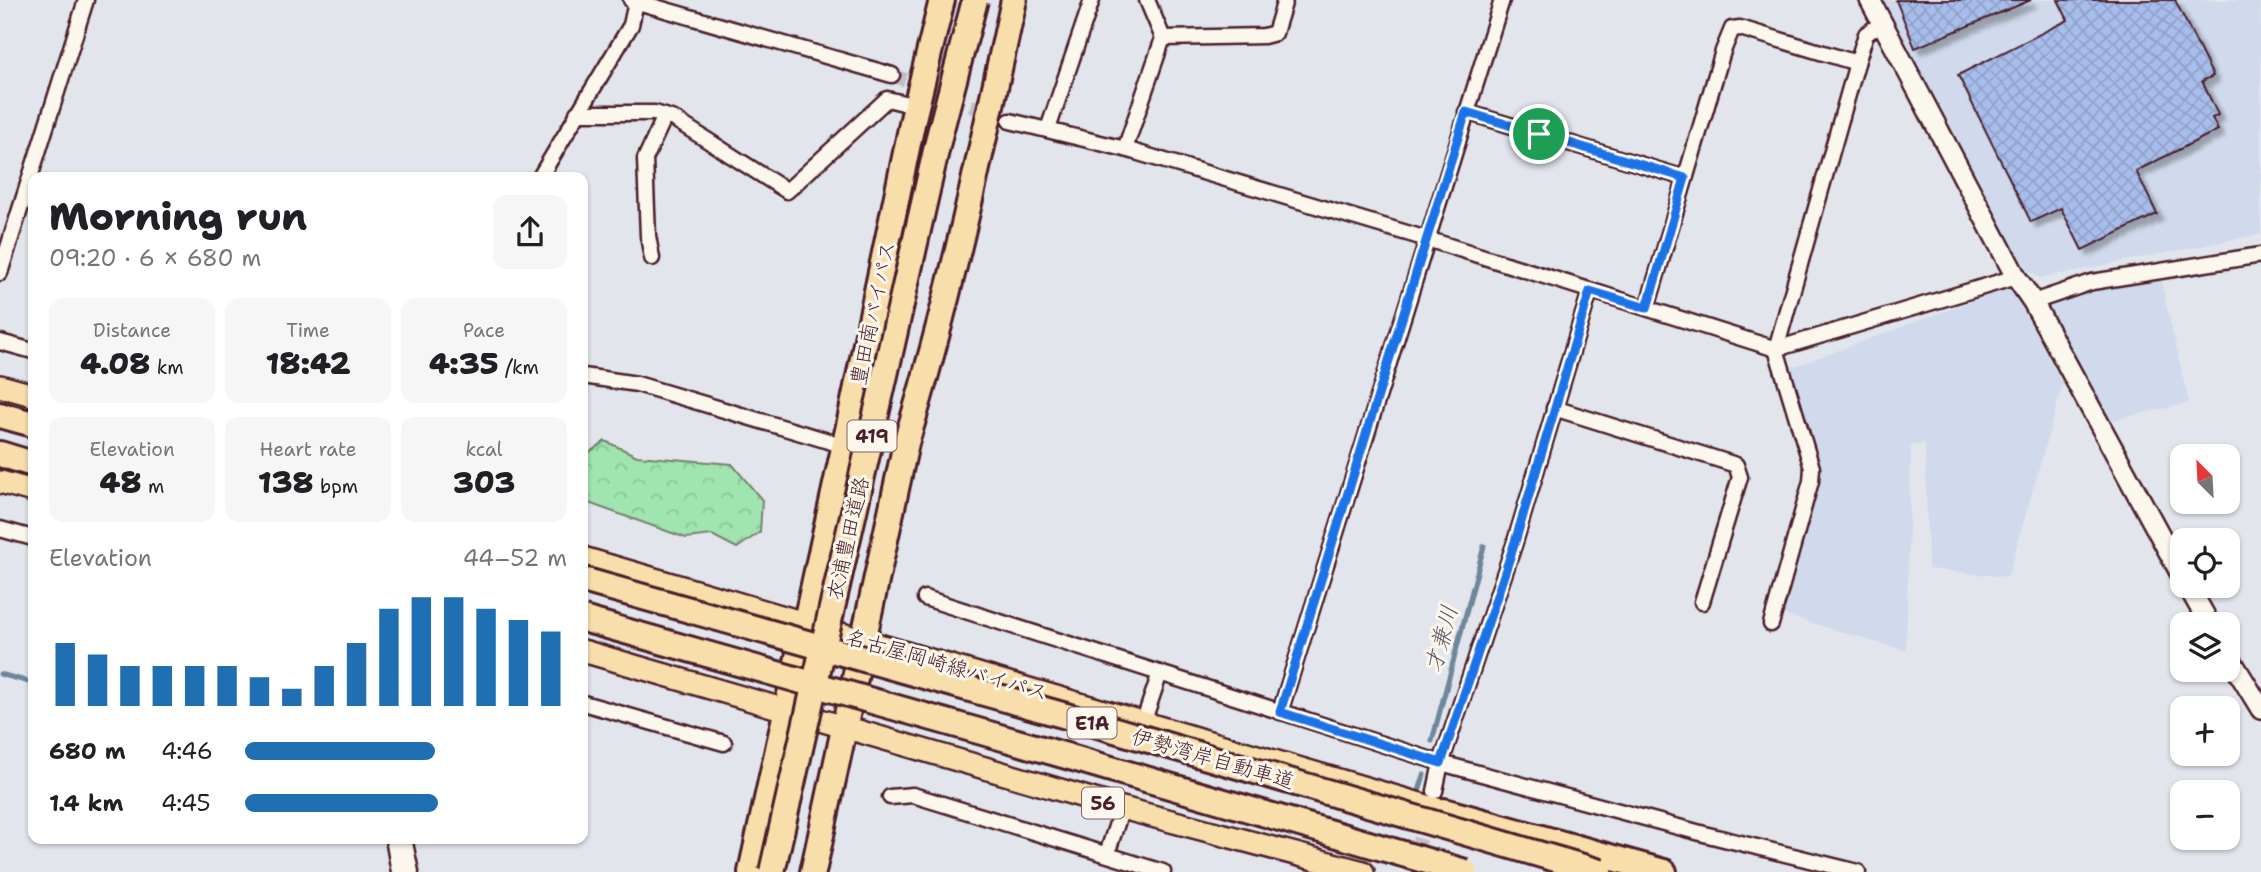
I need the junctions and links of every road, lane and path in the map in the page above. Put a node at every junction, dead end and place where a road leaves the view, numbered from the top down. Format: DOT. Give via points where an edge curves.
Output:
graph roads {
  1 [pos="86,0"];
  2 [pos="942,0"];
  3 [pos="962,0"];
  4 [pos="975,0"];
  5 [pos="1014,0"];
  6 [pos="1092,0"];
  7 [pos="1147,0"];
  8 [pos="1285,0"];
  9 [pos="1502,0"];
  10 [pos="1870,0"];
  11 [pos="633,1"];
  12 [pos="1882,23"];
  13 [pos="1163,38"];
  14 [pos="1857,63"];
  15 [pos="892,75"];
  16 [pos="916,106"];
  17 [pos="1466,112"];
  18 [pos="578,113"];
  19 [pos="665,116"];
  20 [pos="1010,121"];
  21 [pos="1048,129"];
  22 [pos="1125,149"];
  23 [pos="32,172"];
  24 [pos="543,172"];
  25 [pos="1685,178"];
  26 [pos="28,184"];
  27 [pos="1427,239"];
  28 [pos="2261,256"];
  29 [pos="652,258"];
  30 [pos="0,273"];
  31 [pos="2016,277"];
  32 [pos="1590,291"];
  33 [pos="2032,302"];
  34 [pos="1647,308"];
  35 [pos="0,342"];
  36 [pos="1776,349"];
  37 [pos="28,350"];
  38 [pos="588,377"];
  39 [pos="0,386"];
  40 [pos="28,394"];
  41 [pos="1554,408"];
  42 [pos="0,415"];
  43 [pos="28,423"];
  44 [pos="845,446"];
  45 [pos="0,454"];
  46 [pos="28,462"];
  47 [pos="0,482"];
  48 [pos="28,490"];
  49 [pos="0,528"];
  50 [pos="28,536"];
  51 [pos="2170,554"];
  52 [pos="588,559"];
  53 [pos="588,581"];
  54 [pos="925,598"];
  55 [pos="1702,602"];
  56 [pos="588,620"];
  57 [pos="806,624"];
  58 [pos="1771,624"];
  59 [pos="863,641"];
  60 [pos="588,652"];
  61 [pos="1160,673"];
  62 [pos="2240,675"];
  63 [pos="588,704"];
  64 [pos="2261,709"];
  65 [pos="787,710"];
  66 [pos="1280,712"];
  67 [pos="1143,723"];
  68 [pos="844,727"];
  69 [pos="724,743"];
  70 [pos="1441,763"];
  71 [pos="890,797"];
  72 [pos="1439,801"];
  73 [pos="1122,808"];
  74 [pos="394,844"];
  75 [pos="405,844"];
  76 [pos="1107,854"];
  77 [pos="399,872"];
  78 [pos="411,872"];
  79 [pos="751,872"];
  80 [pos="762,872"];
  81 [pos="772,872"];
  82 [pos="813,872"];
  83 [pos="1163,872"];
  84 [pos="1363,872"];
  85 [pos="1465,872"];
  86 [pos="1600,872"];
  87 [pos="1631,872"];
  88 [pos="1664,872"];
  89 [pos="1857,872"];
  1 -- 23 [label="street"];
  2 -- 16 [label="highway, 豊田南バイパス"];
  3 -- 80 [label="highway, 衣浦豊田道路 / 419, bridge"];
  4 -- 81 [label="highway, 衣浦豊田道路 / 419, bridge" via="940,133"];
  5 -- 59 [label="highway" via="923,389 906,443"];
  6 -- 21 [label="street"];
  7 -- 13 [label="street"];
  8 -- 13 [label="street" via="1275,33"];
  9 -- 17 [label="street"];
  10 -- 12 [label="street"];
  11 -- 15 [label="street"];
  11 -- 18 [label="street" via="631,25"];
  12 -- 14 [label="street" via="1866,34"];
  12 -- 31 [label="street"];
  13 -- 22 [label="street"];
  14 -- 25 [label="street" via="1732,29"];
  14 -- 36 [label="street"];
  16 -- 19 [label="street" via="887,99 788,191"];
  16 -- 44 [label="highway, 豊田南バイパス"];
  17 -- 25 [label="street"];
  17 -- 27 [label="street"];
  18 -- 19 [label="street"];
  18 -- 24 [label="street"];
  19 -- 29 [label="street" via="645,159"];
  20 -- 21 [label="street"];
  21 -- 22 [label="street"];
  22 -- 27 [label="street"];
  25 -- 34 [label="street"];
  26 -- 30 [label="street"];
  27 -- 32 [label="street"];
  27 -- 66 [label="street"];
  28 -- 33 [label="street" via="2092,282"];
  31 -- 33 [label="street"];
  31 -- 36 [label="street"];
  32 -- 34 [label="street"];
  32 -- 41 [label="street"];
  33 -- 51 [label="street"];
  34 -- 36 [label="street"];
  35 -- 37 [label="street"];
  36 -- 58 [label="street" via="1812,468"];
  38 -- 44 [label="street" via="637,384"];
  39 -- 40 [label="main road"];
  41 -- 55 [label="street" via="1736,465 1740,477"];
  41 -- 70 [label="street"];
  42 -- 43 [label="highway"];
  44 -- 57 [label="highway, 豊田南バイパス"];
  45 -- 46 [label="highway"];
  47 -- 48 [label="main road"];
  49 -- 50 [label="street"];
  52 -- 57 [label="main road, 名古屋岡崎線バイパス"];
  53 -- 86 [label="highway, 伊勢湾岸自動車道 / E1A, bridge"];
  54 -- 61 [label="street"];
  56 -- 85 [label="highway, 伊勢湾岸自動車道 / E1A, bridge"];
  57 -- 59 [label="main road, 名古屋岡崎線バイパス"];
  57 -- 65 [label="highway, 豊田南バイパス"];
  59 -- 67 [label="main road, 名古屋岡崎線バイパス"];
  59 -- 68 [label="highway"];
  60 -- 65 [label="main road, 56"];
  61 -- 66 [label="street"];
  61 -- 67 [label="street"];
  62 -- 64 [label="street"];
  63 -- 69 [label="street"];
  65 -- 68 [label="main road, 56"];
  65 -- 79 [label="highway, 豊田南バイパス"];
  66 -- 70 [label="street"];
  67 -- 72 [label="main road, 名古屋岡崎線バイパス"];
  68 -- 73 [label="main road, 56"];
  68 -- 82 [label="highway"];
  70 -- 72 [label="street"];
  70 -- 89 [label="street"];
  71 -- 76 [label="street" via="913,796"];
  72 -- 87 [label="main road, 名古屋岡崎線バイパス" via="1473,828"];
  72 -- 88 [label="highway"];
  73 -- 76 [label="street"];
  73 -- 84 [label="main road, 56"];
  74 -- 77 [label="street"];
  75 -- 78 [label="street"];
  76 -- 83 [label="street"];
}
